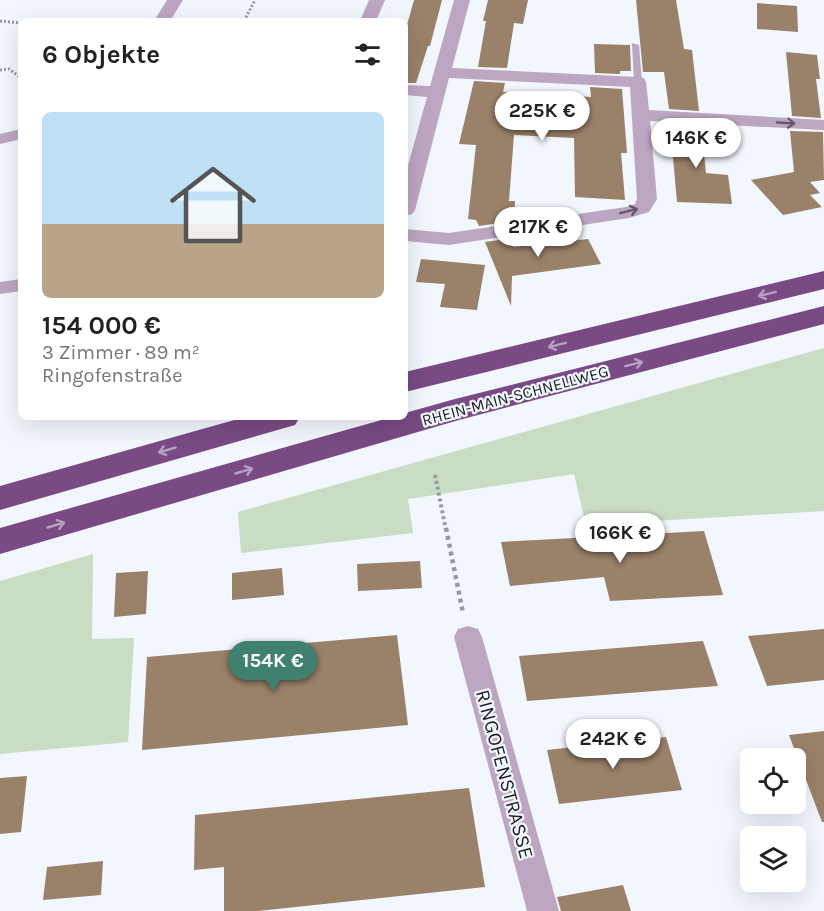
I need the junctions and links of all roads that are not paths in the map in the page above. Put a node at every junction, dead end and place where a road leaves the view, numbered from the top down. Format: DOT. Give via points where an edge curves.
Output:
graph roads {
  1 [pos="175,0"];
  2 [pos="377,0"];
  3 [pos="462,0"];
  4 [pos="164,18"];
  5 [pos="369,18"];
  6 [pos="635,45"];
  7 [pos="443,73"];
  8 [pos="638,82"];
  9 [pos="408,90"];
  10 [pos="437,92"];
  11 [pos="641,115"];
  12 [pos="824,125"];
  13 [pos="18,135"];
  14 [pos="0,139"];
  15 [pos="408,199"];
  16 [pos="408,235"];
  17 [pos="824,280"];
  18 [pos="18,285"];
  19 [pos="0,288"];
  20 [pos="824,315"];
  21 [pos="408,381"];
  22 [pos="273,420"];
  23 [pos="0,498"];
  24 [pos="0,541"];
  25 [pos="468,637"];
  26 [pos="543,911"];
  1 -- 4 [label="street"];
  2 -- 5 [label="street"];
  3 -- 7 [label="street"];
  6 -- 8 [label="lane"];
  7 -- 8 [label="street"];
  7 -- 10 [label="street"];
  8 -- 11 [label="street"];
  9 -- 10 [label="street"];
  10 -- 15 [label="street"];
  11 -- 12 [label="street, one-way"];
  16 -- 11 [label="street, one-way" via="449,239 642,208 647,199"];
  13 -- 14 [label="street"];
  17 -- 21 [label="highway, one-way"];
  18 -- 19 [label="street"];
  24 -- 20 [label="highway, RHEIN-MAIN-SCHNELLWEG, one-way" via="455,410"];
  22 -- 23 [label="highway, one-way"];
  25 -- 26 [label="street, RINGOFENSTRASSE"];
}
